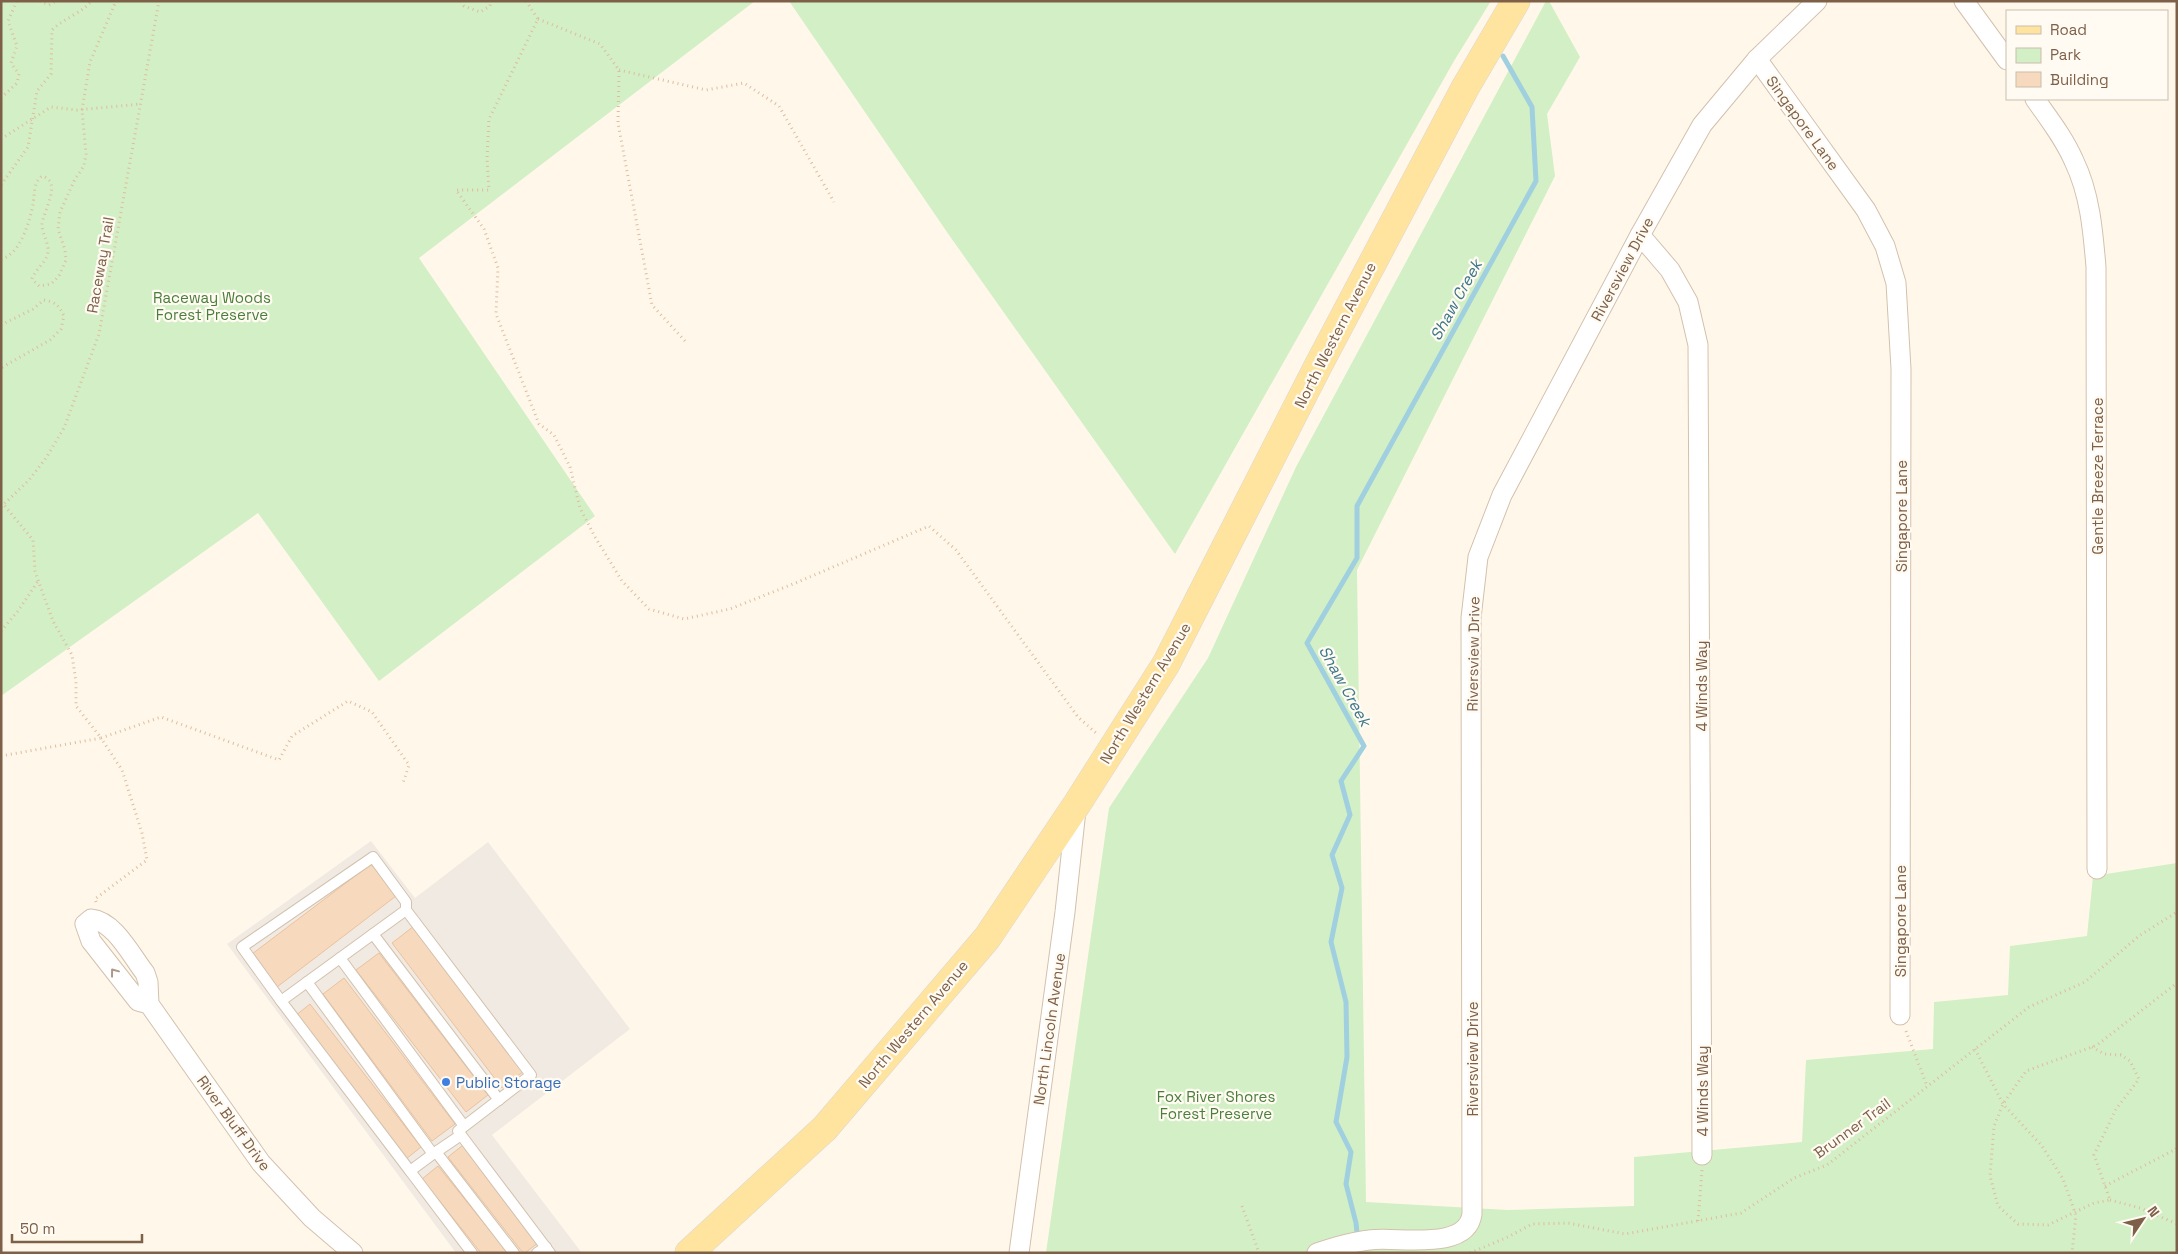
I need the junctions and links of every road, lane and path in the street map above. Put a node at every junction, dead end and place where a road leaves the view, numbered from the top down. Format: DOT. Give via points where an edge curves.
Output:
graph roads {
  1 [pos="17,1"];
  2 [pos="40,1"];
  3 [pos="56,1"];
  4 [pos="91,1"];
  5 [pos="116,1"];
  6 [pos="159,1"];
  7 [pos="461,1"];
  8 [pos="491,1"];
  9 [pos="526,1"];
  10 [pos="1516,1"];
  11 [pos="1817,1"];
  12 [pos="1964,1"];
  13 [pos="538,19"];
  14 [pos="1757,59"];
  15 [pos="2006,59"];
  16 [pos="619,70"];
  17 [pos="1,98"];
  18 [pos="2036,100"];
  19 [pos="141,104"];
  20 [pos="82,110"];
  21 [pos="33,118"];
  22 [pos="1,140"];
  23 [pos="1,184"];
  24 [pos="834,202"];
  25 [pos="1640,235"];
  26 [pos="1,259"];
  27 [pos="1,325"];
  28 [pos="685,340"];
  29 [pos="1,368"];
  30 [pos="3,506"];
  31 [pos="38,580"];
  32 [pos="1,631"];
  33 [pos="101,738"];
  34 [pos="1101,738"];
  35 [pos="1,756"];
  36 [pos="403,783"];
  37 [pos="1077,804"];
  38 [pos="2097,868"];
  39 [pos="406,910"];
  40 [pos="2177,912"];
  41 [pos="101,920"];
  42 [pos="373,934"];
  43 [pos="340,958"];
  44 [pos="307,982"];
  45 [pos="2177,983"];
  46 [pos="281,1001"];
  47 [pos="1900,1014"];
  48 [pos="2092,1047"];
  49 [pos="1974,1049"];
  50 [pos="1927,1086"];
  51 [pos="499,1100"];
  52 [pos="2004,1104"];
  53 [pos="463,1130"];
  54 [pos="2177,1146"];
  55 [pos="434,1153"];
  56 [pos="1702,1155"];
  57 [pos="410,1171"];
  58 [pos="2105,1186"];
  59 [pos="2110,1200"];
  60 [pos="1242,1206"];
  61 [pos="2074,1211"];
  62 [pos="1698,1221"];
  63 [pos="2177,1224"];
  64 [pos="544,1251"];
  65 [pos="353,1253"];
  66 [pos="472,1253"];
  67 [pos="514,1253"];
  68 [pos="689,1253"];
  69 [pos="1019,1253"];
  70 [pos="1258,1253"];
  71 [pos="1317,1253"];
  72 [pos="1470,1253"];
  73 [pos="2072,1253"];
  1 -- 17 [label="path" via="8,20 17,46 11,63 19,74 17,83"];
  2 -- 3 [label="path" via="49,5"];
  4 -- 21 [label="path" via="85,9 52,30 51,74 37,91"];
  5 -- 20 [label="path" via="90,62"];
  6 -- 19 [label="path, Raceway Trail"];
  7 -- 8 [label="path" via="464,6 480,12 490,6"];
  9 -- 13 [label="path"];
  10 -- 37 [label="main road, North Western Avenue" via="1460,96 1166,664"];
  11 -- 14 [label="street, Riversview Drive"];
  12 -- 15 [label="street"];
  13 -- 16 [label="path" via="600,44"];
  13 -- 34 [label="path" via="489,119 489,190 456,190 484,229 498,268 496,314 539,424 554,435 570,467 580,508 622,581 649,609 684,619 730,609 929,526 956,550 1078,717"];
  14 -- 25 [label="street, Riversview Drive" via="1702,125"];
  14 -- 47 [label="street, Singapore Lane" via="1866,210 1885,246 1896,284 1901,369"];
  16 -- 24 [label="path" via="706,90 744,83 778,106"];
  16 -- 28 [label="path" via="618,123 652,305"];
  18 -- 38 [label="street, Gentle Breeze Terrace" via="2075,162 2092,221 2096,266"];
  19 -- 20 [label="path"];
  19 -- 30 [label="path, Raceway Trail" via="99,334 64,428 40,466"];
  20 -- 21 [label="path" via="50,107"];
  20 -- 26 [label="path" via="86,159 62,203 58,228 65,250 64,268 50,284 39,286 32,279 48,249 42,226 51,185 42,176 35,184 28,222 17,248"];
  21 -- 22 [label="path"];
  21 -- 23 [label="path" via="28,147"];
  25 -- 56 [label="street, 4 Winds Way" via="1670,270 1688,302 1698,344"];
  25 -- 71 [label="street, Riversview Drive" via="1502,495 1478,557 1471,618 1472,1214 1467,1227 1445,1238 1372,1239"];
  27 -- 29 [label="path" via="44,300 53,301 64,316 60,329 50,340"];
  30 -- 31 [label="path" via="33,540"];
  31 -- 32 [label="path"];
  31 -- 33 [label="path" via="52,621 72,656 76,706"];
  33 -- 35 [label="path"];
  33 -- 36 [label="path" via="161,717 279,760 292,736 348,701 372,712 409,764"];
  33 -- 41 [label="path" via="122,770 147,860 95,899"];
  37 -- 68 [label="main road, North Western Avenue" via="987,938 824,1128"];
  37 -- 69 [label="street, North Lincoln Avenue"];
  39 -- 42 [label="lane"];
  39 -- 46 [label="lane" via="406,902 373,857 242,947"];
  39 -- 51 [label="lane" via="531,1075"];
  40 -- 49 [label="path, Brunner Trail" via="2139,936 2085,982 2028,1007"];
  41 -- 65 [label="street, River Bluff Drive" via="91,919 85,924 91,941 138,1001 149,1004 261,1163 312,1218"];
  42 -- 43 [label="lane"];
  42 -- 51 [label="lane"];
  43 -- 44 [label="lane"];
  43 -- 53 [label="lane"];
  44 -- 46 [label="lane"];
  44 -- 55 [label="lane"];
  45 -- 48 [label="path"];
  46 -- 57 [label="lane"];
  47 -- 50 [label="path"];
  48 -- 52 [label="path" via="2026,1071"];
  48 -- 58 [label="path" via="2104,1054 2126,1058 2139,1079 2116,1109 2094,1156"];
  49 -- 50 [label="path, Brunner Trail"];
  49 -- 52 [label="path"];
  50 -- 62 [label="path, Brunner Trail" via="1827,1164 1794,1178 1741,1213"];
  51 -- 53 [label="lane"];
  52 -- 61 [label="path" via="2042,1146 2063,1179"];
  52 -- 61 [label="path" via="1994,1126 1990,1176 1998,1206 2018,1224 2048,1225"];
  53 -- 55 [label="lane"];
  53 -- 64 [label="lane"];
  54 -- 58 [label="path"];
  55 -- 57 [label="lane"];
  55 -- 67 [label="lane"];
  56 -- 62 [label="path"];
  57 -- 66 [label="lane"];
  58 -- 59 [label="path"];
  59 -- 61 [label="path"];
  59 -- 63 [label="path" via="2140,1208"];
  60 -- 70 [label="path"];
  61 -- 73 [label="path"];
  62 -- 72 [label="path, Brunner Trail" via="1625,1234 1568,1223 1532,1224"];
}
